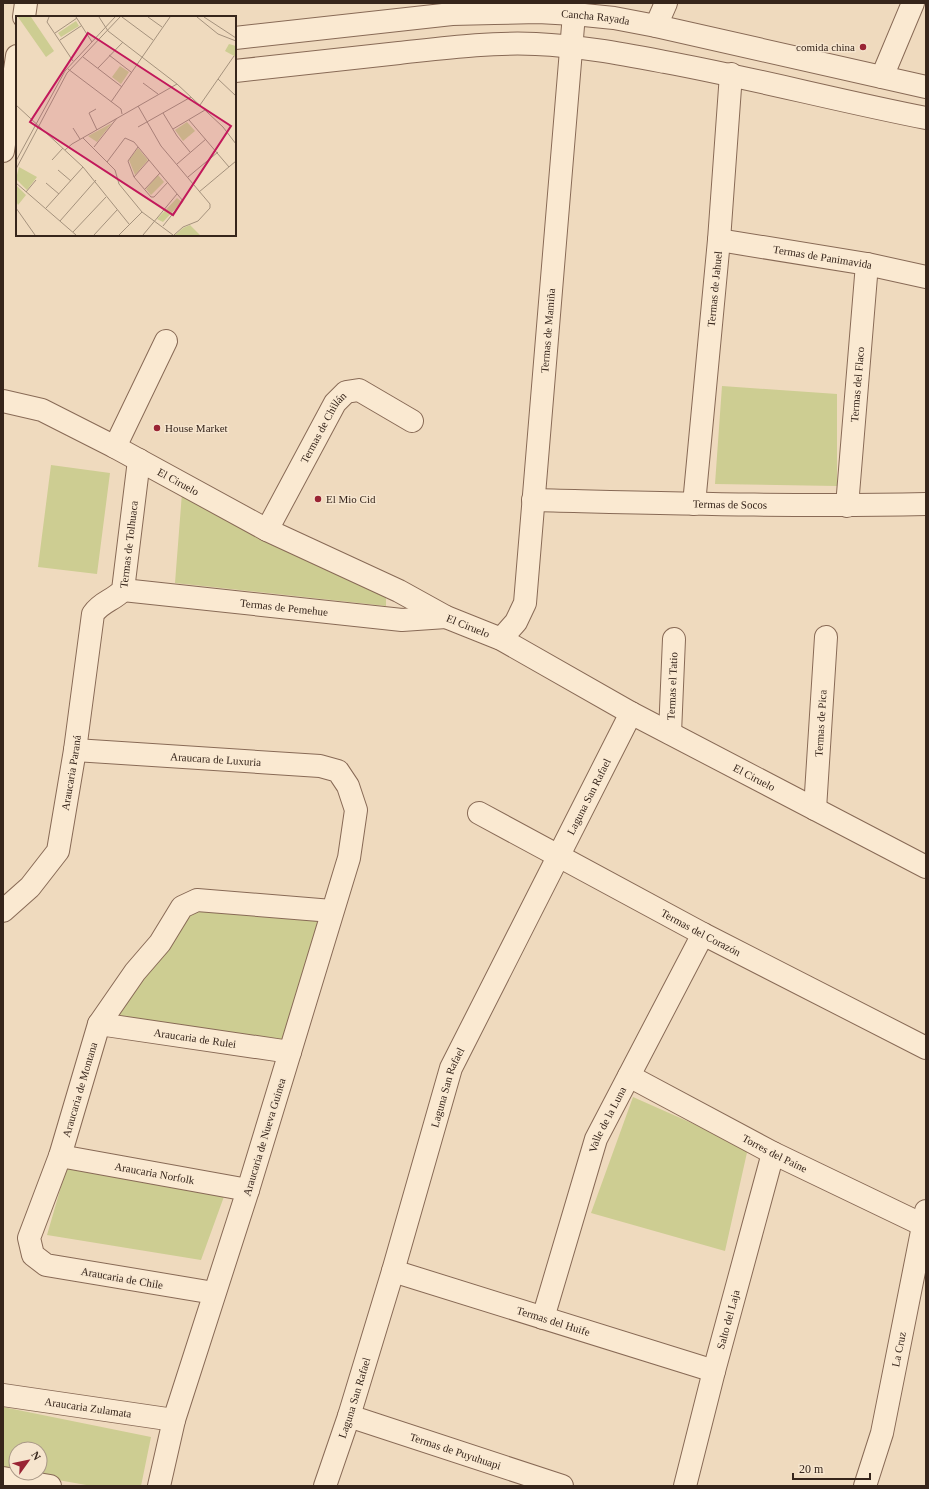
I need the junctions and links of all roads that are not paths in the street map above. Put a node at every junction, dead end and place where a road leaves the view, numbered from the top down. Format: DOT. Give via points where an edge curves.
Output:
graph roads {
  1 [pos="26,3"];
  2 [pos="666,3"];
  3 [pos="913,3"];
  4 [pos="574,8"];
  5 [pos="24,16"];
  6 [pos="656,26"];
  7 [pos="236,38"];
  8 [pos="571,46"];
  9 [pos="13,60"];
  10 [pos="236,71"];
  11 [pos="731,74"];
  12 [pos="882,77"];
  13 [pos="926,87"];
  14 [pos="11,95"];
  15 [pos="926,118"];
  16 [pos="3,151"];
  17 [pos="719,240"];
  18 [pos="867,264"];
  19 [pos="926,277"];
  20 [pos="166,341"];
  21 [pos="3,401"];
  22 [pos="412,421"];
  23 [pos="115,447"];
  24 [pos="139,460"];
  25 [pos="534,500"];
  26 [pos="694,504"];
  27 [pos="926,504"];
  28 [pos="847,506"];
  29 [pos="267,530"];
  30 [pos="123,590"];
  31 [pos="93,614"];
  32 [pos="446,617"];
  33 [pos="826,637"];
  34 [pos="501,639"];
  35 [pos="674,639"];
  36 [pos="631,713"];
  37 [pos="670,733"];
  38 [pos="75,750"];
  39 [pos="348,786"];
  40 [pos="815,809"];
  41 [pos="479,813"];
  42 [pos="558,855"];
  43 [pos="926,867"];
  44 [pos="3,911"];
  45 [pos="332,911"];
  46 [pos="703,934"];
  47 [pos="99,1024"];
  48 [pos="926,1048"];
  49 [pos="290,1052"];
  50 [pos="629,1076"];
  51 [pos="773,1153"];
  52 [pos="60,1156"];
  53 [pos="248,1190"];
  54 [pos="925,1218"];
  55 [pos="33,1255"];
  56 [pos="393,1271"];
  57 [pos="214,1293"];
  58 [pos="543,1318"];
  59 [pos="714,1371"];
  60 [pos="3,1395"];
  61 [pos="349,1416"];
  62 [pos="174,1420"];
  63 [pos="3,1478"];
  64 [pos="50,1486"];
  65 [pos="159,1486"];
  66 [pos="325,1486"];
  67 [pos="562,1486"];
  68 [pos="685,1486"];
  69 [pos="865,1486"];
  1 -- 5 [label="street"];
  2 -- 6 [label="street"];
  3 -- 12 [label="street"];
  4 -- 6 [label="street, Cancha Rayada"];
  4 -- 7 [label="street, Cancha Rayada" via="538,12 452,14"];
  4 -- 8 [label="street, Termas de Mamiña"];
  6 -- 12 [label="street, Cancha Rayada"];
  8 -- 10 [label="street" via="499,44 449,47"];
  8 -- 11 [label="street"];
  8 -- 25 [label="street, Termas de Mamiña"];
  9 -- 14 [label="street"];
  11 -- 15 [label="street"];
  11 -- 17 [label="street, Termas de Jahuel"];
  12 -- 13 [label="street, Cancha Rayada"];
  14 -- 16 [label="street"];
  17 -- 18 [label="street, Termas de Panimavida"];
  17 -- 26 [label="street, Termas de Jahuel"];
  18 -- 19 [label="street, Termas de Panimavida"];
  18 -- 28 [label="street, Termas del Flaco"];
  20 -- 23 [label="street"];
  21 -- 23 [label="street, El Ciruelo" via="42,410"];
  22 -- 29 [label="street, Termas de Chillán" via="359,390 346,392 335,403"];
  23 -- 24 [label="street, El Ciruelo"];
  24 -- 29 [label="street, El Ciruelo"];
  24 -- 30 [label="street, Termas de Tolhuaca"];
  25 -- 26 [label="street, Termas de Socos"];
  25 -- 34 [label="street, Termas de Mamiña" via="525,603 516,622"];
  26 -- 28 [label="street, Termas de Socos"];
  27 -- 28 [label="street, Termas de Socos"];
  29 -- 32 [label="street, El Ciruelo" via="399,591"];
  30 -- 31 [label="street, Termas de Tolhuaca" via="111,600 102,603"];
  30 -- 32 [label="street, Termas de Pemehue" via="402,620"];
  31 -- 38 [label="street, Araucaria Paraná"];
  32 -- 34 [label="street, El Ciruelo"];
  33 -- 40 [label="street, Termas de Pica"];
  34 -- 36 [label="street, El Ciruelo"];
  35 -- 37 [label="street, Termas el Tatio"];
  36 -- 37 [label="street, El Ciruelo"];
  36 -- 42 [label="street, Laguna San Rafael"];
  37 -- 40 [label="street, El Ciruelo"];
  38 -- 39 [label="street, Araucara de Luxuria" via="320,766 338,772"];
  38 -- 44 [label="street, Araucaria Paraná" via="58,851 30,887"];
  39 -- 45 [label="street, Araucaria de Nueva Guinea" via="356,810 349,858"];
  40 -- 43 [label="street, El Ciruelo"];
  41 -- 42 [label="street, Termas del Corazón"];
  42 -- 46 [label="street, Termas del Corazón"];
  42 -- 56 [label="street, Laguna San Rafael" via="451,1068"];
  45 -- 47 [label="street, Araucaria de Montana" via="197,900 182,907 160,943 135,972"];
  45 -- 49 [label="street, Araucaria de Nueva Guinea"];
  46 -- 48 [label="street, Termas del Corazón"];
  46 -- 50 [label="street, Valle de la Luna"];
  47 -- 49 [label="street, Araucaria de Rulei"];
  47 -- 52 [label="street, Araucaria de Montana"];
  49 -- 53 [label="street, Araucaria de Nueva Guinea"];
  50 -- 51 [label="street, Torres del Paine"];
  50 -- 58 [label="street, Valle de la Luna" via="596,1139"];
  51 -- 54 [label="street, Torres del Paine"];
  51 -- 59 [label="street, Salto del Laja"];
  52 -- 53 [label="street, Araucaria Norfolk"];
  52 -- 55 [label="street, Araucaria de Montana" via="29,1238"];
  53 -- 57 [label="street, Araucaria de Nueva Guinea"];
  54 -- 69 [label="street, La Cruz" via="882,1433"];
  55 -- 57 [label="street, Araucaria de Chile" via="46,1265"];
  56 -- 58 [label="street, Termas del Huife"];
  56 -- 61 [label="street, Laguna San Rafael"];
  57 -- 62 [label="street, Araucaria de Nueva Guinea"];
  58 -- 59 [label="street, Termas del Huife"];
  59 -- 68 [label="street, Salto del Laja"];
  60 -- 62 [label="street, Araucaria Zulamata"];
  61 -- 66 [label="street, Laguna San Rafael"];
  61 -- 67 [label="street, Termas de Puyuhuapi"];
  62 -- 65 [label="street, Araucaria de Nueva Guinea"];
  63 -- 64 [label="street"];
}
